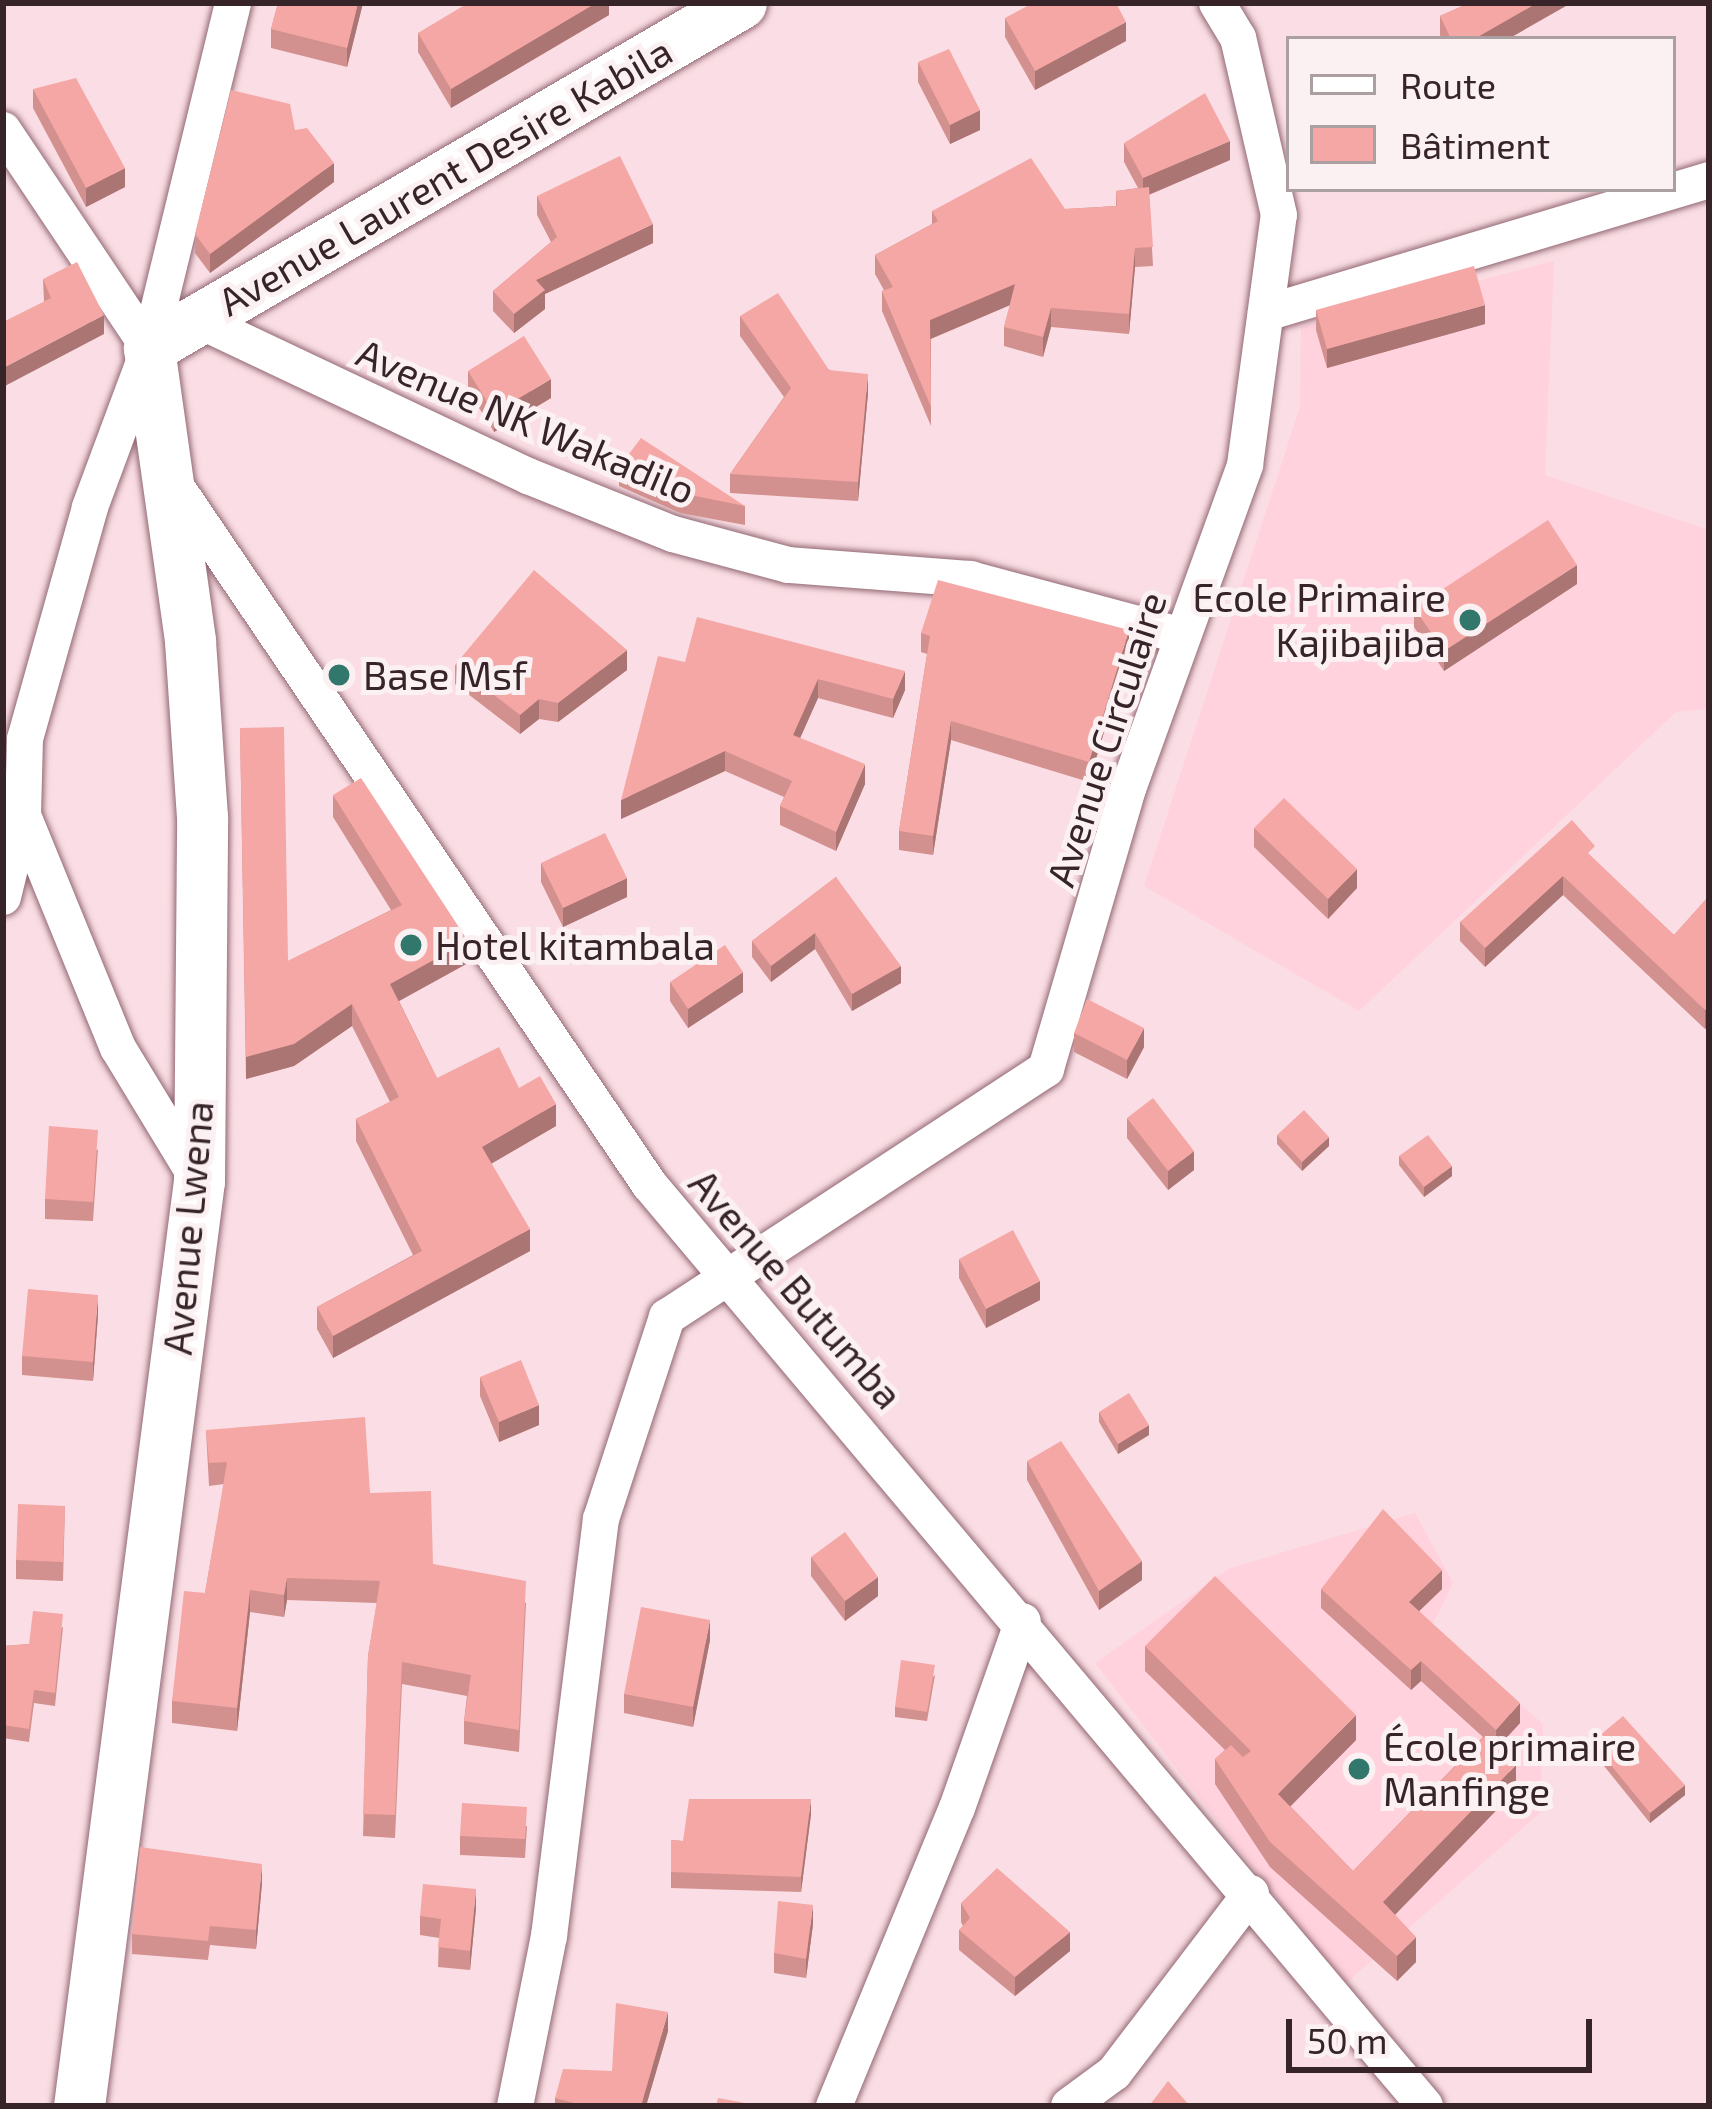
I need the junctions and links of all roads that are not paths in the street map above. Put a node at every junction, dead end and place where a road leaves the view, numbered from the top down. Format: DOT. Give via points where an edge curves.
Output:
graph roads {
  1 [pos="233,3"];
  2 [pos="741,3"];
  3 [pos="1217,3"];
  4 [pos="3,130"];
  5 [pos="1709,180"];
  6 [pos="1676,190"];
  7 [pos="1669,192"];
  8 [pos="1266,313"];
  9 [pos="198,320"];
  10 [pos="149,348"];
  11 [pos="169,476"];
  12 [pos="1183,636"];
  13 [pos="3,783"];
  14 [pos="23,815"];
  15 [pos="3,897"];
  16 [pos="199,1181"];
  17 [pos="734,1278"];
  18 [pos="1023,1621"];
  19 [pos="1251,1893"];
  20 [pos="79,2106"];
  21 [pos="515,2106"];
  22 [pos="834,2106"];
  23 [pos="1070,2106"];
  24 [pos="1425,2106"];
  1 -- 10 [label="street"];
  2 -- 9 [label="main road, Avenue Laurent Desire Kabila"];
  3 -- 8 [label="street, Avenue Circulaire" via="1238,38 1279,215"];
  4 -- 10 [label="street"];
  5 -- 6 [label="street"];
  7 -- 8 [label="street"];
  8 -- 12 [label="street, Avenue Circulaire" via="1245,465"];
  9 -- 10 [label="main road, Avenue Laurent Desire Kabila"];
  9 -- 12 [label="street, Avenue NK Wakadilo" via="528,476 673,534 789,565 970,579"];
  10 -- 11 [label="main road, Avenue Lwena"];
  10 -- 14 [label="street" via="53,632 25,739"];
  11 -- 16 [label="main road, Avenue Lwena" via="202,817"];
  11 -- 17 [label="street, Avenue Butumba" via="650,1184"];
  12 -- 17 [label="street, Avenue Circulaire" via="1046,1069"];
  13 -- 14 [label="street"];
  14 -- 15 [label="street"];
  14 -- 16 [label="street" via="118,1048"];
  16 -- 20 [label="main road, Avenue Lwena"];
  17 -- 18 [label="street, Avenue Butumba"];
  17 -- 21 [label="street, Avenue Circulaire" via="667,1317 601,1519 549,1936"];
  18 -- 19 [label="street, Avenue Butumba"];
  18 -- 22 [label="street" via="957,1808"];
  19 -- 23 [label="street" via="1114,2073"];
  19 -- 24 [label="street, Avenue Butumba"];
}
